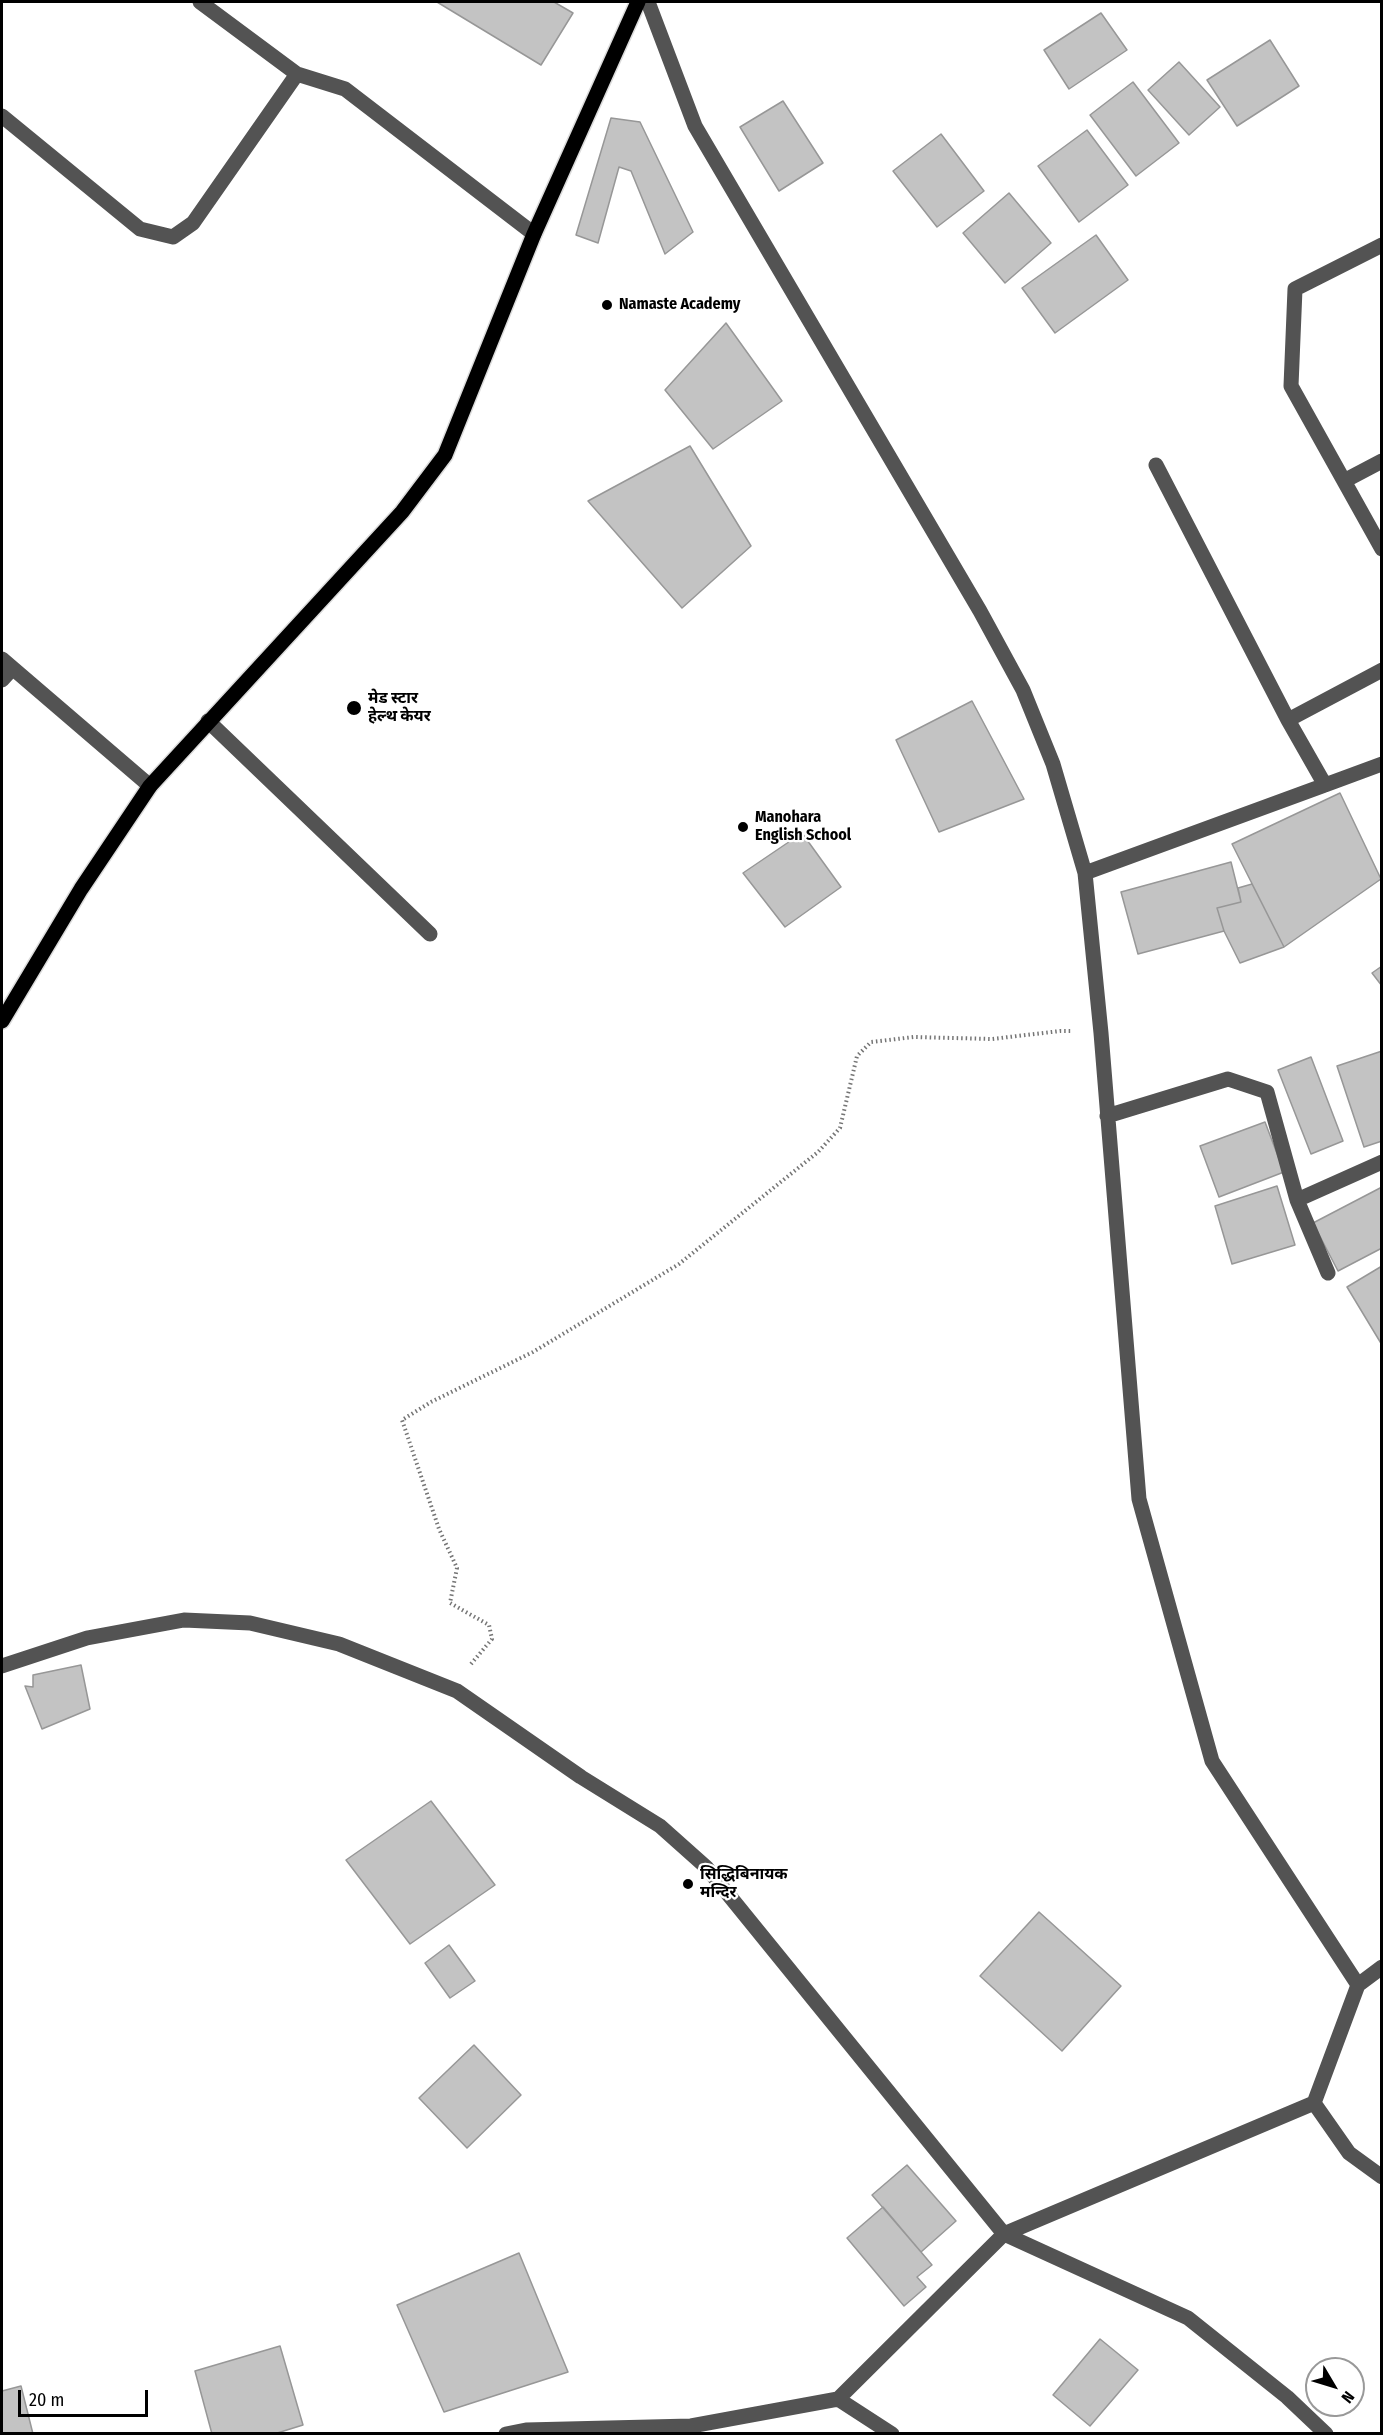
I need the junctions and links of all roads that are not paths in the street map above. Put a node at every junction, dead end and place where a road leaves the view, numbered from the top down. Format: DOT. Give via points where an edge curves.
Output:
graph roads {
  1 [pos="200,2"];
  2 [pos="638,2"];
  3 [pos="648,2"];
  4 [pos="297,74"];
  5 [pos="2,116"];
  6 [pos="534,234"];
  7 [pos="1382,244"];
  8 [pos="1382,461"];
  9 [pos="1156,465"];
  10 [pos="1344,481"];
  11 [pos="1382,549"];
  12 [pos="5,670"];
  13 [pos="1382,670"];
  14 [pos="1288,720"];
  15 [pos="208,721"];
  16 [pos="1382,764"];
  17 [pos="1325,785"];
  18 [pos="150,786"];
  19 [pos="1085,873"];
  20 [pos="430,934"];
  21 [pos="2,1021"];
  22 [pos="1107,1116"];
  23 [pos="1382,1162"];
  24 [pos="1297,1200"];
  25 [pos="1328,1273"];
  26 [pos="2,1666"];
  27 [pos="1382,1967"];
  28 [pos="1358,1985"];
  29 [pos="1314,2103"];
  30 [pos="1382,2178"];
  31 [pos="1004,2234"];
  32 [pos="838,2399"];
  33 [pos="506,2433"];
  34 [pos="892,2433"];
  35 [pos="1326,2433"];
  1 -- 4 [label="street"];
  2 -- 6 [label="main road"];
  3 -- 19 [label="street" via="695,126 1023,690 1053,764"];
  4 -- 5 [label="street" via="193,223 173,237 140,229"];
  4 -- 6 [label="street" via="345,88"];
  6 -- 15 [label="main road" via="445,455 402,512"];
  7 -- 10 [label="street" via="1295,289 1291,386"];
  8 -- 10 [label="street"];
  9 -- 14 [label="street"];
  10 -- 11 [label="street"];
  12 -- 18 [label="street"];
  13 -- 14 [label="street"];
  14 -- 17 [label="street"];
  15 -- 18 [label="main road"];
  15 -- 20 [label="street"];
  16 -- 17 [label="street"];
  17 -- 19 [label="street"];
  18 -- 21 [label="main road" via="81,889"];
  19 -- 22 [label="street"];
  22 -- 24 [label="street" via="1228,1079 1267,1092"];
  22 -- 28 [label="street" via="1139,1499 1212,1761"];
  23 -- 24 [label="street"];
  24 -- 25 [label="street"];
  26 -- 31 [label="street" via="87,1638 183,1620 250,1623 339,1644 457,1691 581,1778 660,1826 706,1867"];
  27 -- 28 [label="street"];
  28 -- 29 [label="street"];
  29 -- 30 [label="street" via="1349,2153"];
  29 -- 31 [label="street"];
  31 -- 32 [label="street"];
  31 -- 35 [label="street" via="1188,2318"];
  32 -- 33 [label="street" via="691,2426"];
  32 -- 34 [label="street"];
}
